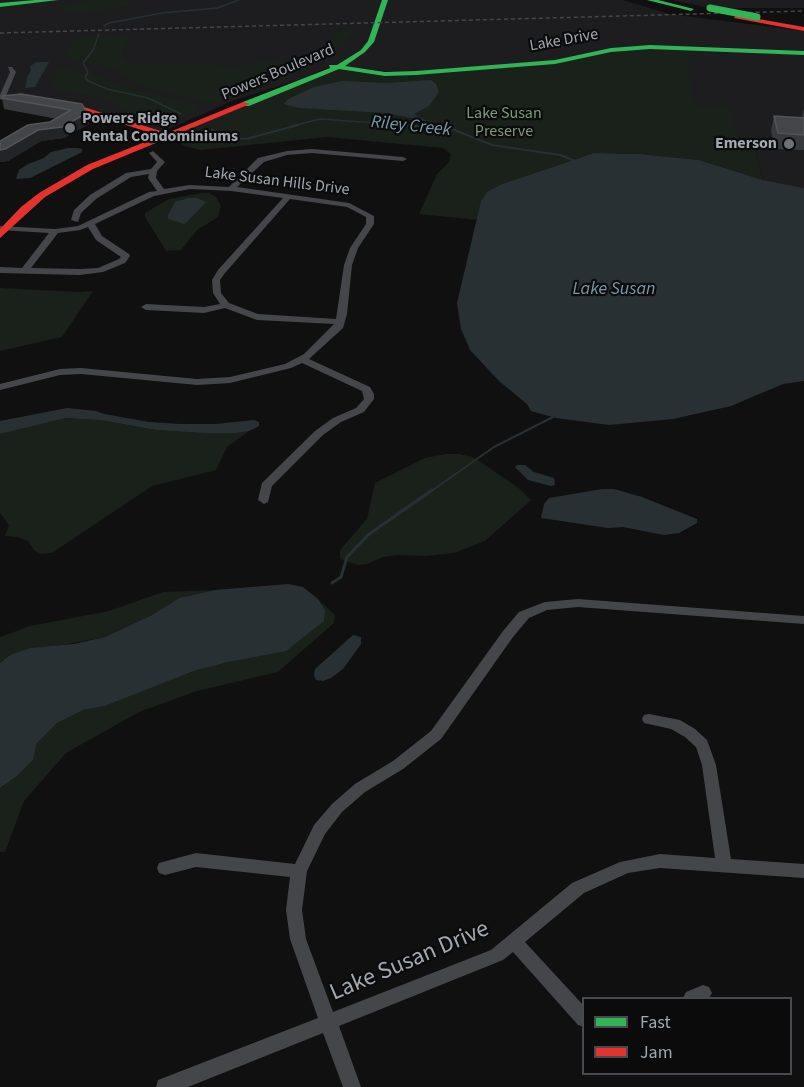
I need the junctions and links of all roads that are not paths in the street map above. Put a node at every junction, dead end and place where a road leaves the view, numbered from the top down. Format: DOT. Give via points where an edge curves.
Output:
graph roads {
  1 [pos="55,0"];
  2 [pos="376,0"];
  3 [pos="385,0"];
  4 [pos="650,0"];
  5 [pos="671,0"];
  6 [pos="0,5"];
  7 [pos="804,27"];
  8 [pos="804,53"];
  9 [pos="335,67"];
  10 [pos="10,68"];
  11 [pos="1,98"];
  12 [pos="17,98"];
  13 [pos="50,100"];
  14 [pos="165,134"];
  15 [pos="153,153"];
  16 [pos="404,159"];
  17 [pos="153,171"];
  18 [pos="231,189"];
  19 [pos="162,192"];
  20 [pos="288,197"];
  21 [pos="81,208"];
  22 [pos="109,216"];
  23 [pos="75,220"];
  24 [pos="91,225"];
  25 [pos="1,228"];
  26 [pos="55,231"];
  27 [pos="0,270"];
  28 [pos="24,271"];
  29 [pos="226,305"];
  30 [pos="146,307"];
  31 [pos="340,322"];
  32 [pos="302,359"];
  33 [pos="0,387"];
  34 [pos="264,500"];
  35 [pos="804,620"];
  36 [pos="649,719"];
  37 [pos="724,864"];
  38 [pos="165,868"];
  39 [pos="299,871"];
  40 [pos="804,871"];
  41 [pos="513,941"];
  42 [pos="582,1017"];
  43 [pos="327,1023"];
  44 [pos="165,1087"];
  45 [pos="352,1087"];
  1 -- 6 [label="main road"];
  2 -- 9 [label="main road, Powers Boulevard" via="359,44"];
  3 -- 9 [label="main road, Powers Boulevard" via="371,42"];
  4 -- 7 [label="main road"];
  5 -- 7 [label="main road, bridge"];
  8 -- 9 [label="main road, Lake Drive" via="650,47 611,50 555,62 416,73 385,74"];
  9 -- 14 [label="main road, Powers Boulevard"];
  10 -- 11 [label="street" via="13,72"];
  11 -- 12 [label="main road"];
  13 -- 14 [label="main road"];
  14 -- 25 [label="main road, Powers Boulevard" via="53,179 32,192"];
  15 -- 17 [label="street" via="161,162"];
  16 -- 18 [label="street" via="312,151 287,153 261,160"];
  17 -- 19 [label="street" via="152,178"];
  17 -- 21 [label="street" via="129,175"];
  18 -- 19 [label="street, Lake Susan Hills Drive" via="190,187"];
  18 -- 20 [label="street, Lake Susan Hills Drive"];
  19 -- 22 [label="street, Lake Susan Hills Drive" via="136,200"];
  20 -- 29 [label="street" via="216,280 217,293"];
  20 -- 31 [label="street, Lake Susan Hills Drive" via="349,205 370,216 370,224 348,265"];
  21 -- 22 [label="street"];
  21 -- 23 [label="street"];
  22 -- 24 [label="street, Lake Susan Hills Drive"];
  24 -- 26 [label="street, Lake Susan Hills Drive"];
  24 -- 28 [label="street" via="99,238 126,256 122,261 81,272"];
  25 -- 26 [label="street, Lake Susan Hills Drive"];
  26 -- 28 [label="street"];
  27 -- 28 [label="street"];
  29 -- 30 [label="street" via="204,310"];
  29 -- 31 [label="street" via="257,317"];
  31 -- 32 [label="street" via="329,339"];
  32 -- 33 [label="street" via="261,375 230,380 197,382 81,371 60,372"];
  32 -- 34 [label="street" via="366,388 369,399 360,410 319,433 266,484"];
  35 -- 39 [label="street" via="578,603 544,606 524,615 436,735 337,808 319,830"];
  36 -- 37 [label="street" via="675,724 702,744 709,765"];
  37 -- 40 [label="street, Lake Susan Drive"];
  37 -- 41 [label="street, Lake Susan Drive" via="660,861 626,867 578,888"];
  38 -- 39 [label="street" via="196,860"];
  39 -- 43 [label="street" via="294,910 298,939"];
  41 -- 42 [label="street"];
  41 -- 43 [label="street, Lake Susan Drive" via="497,955"];
  43 -- 44 [label="street, Lake Susan Drive"];
  43 -- 45 [label="street"];
}
